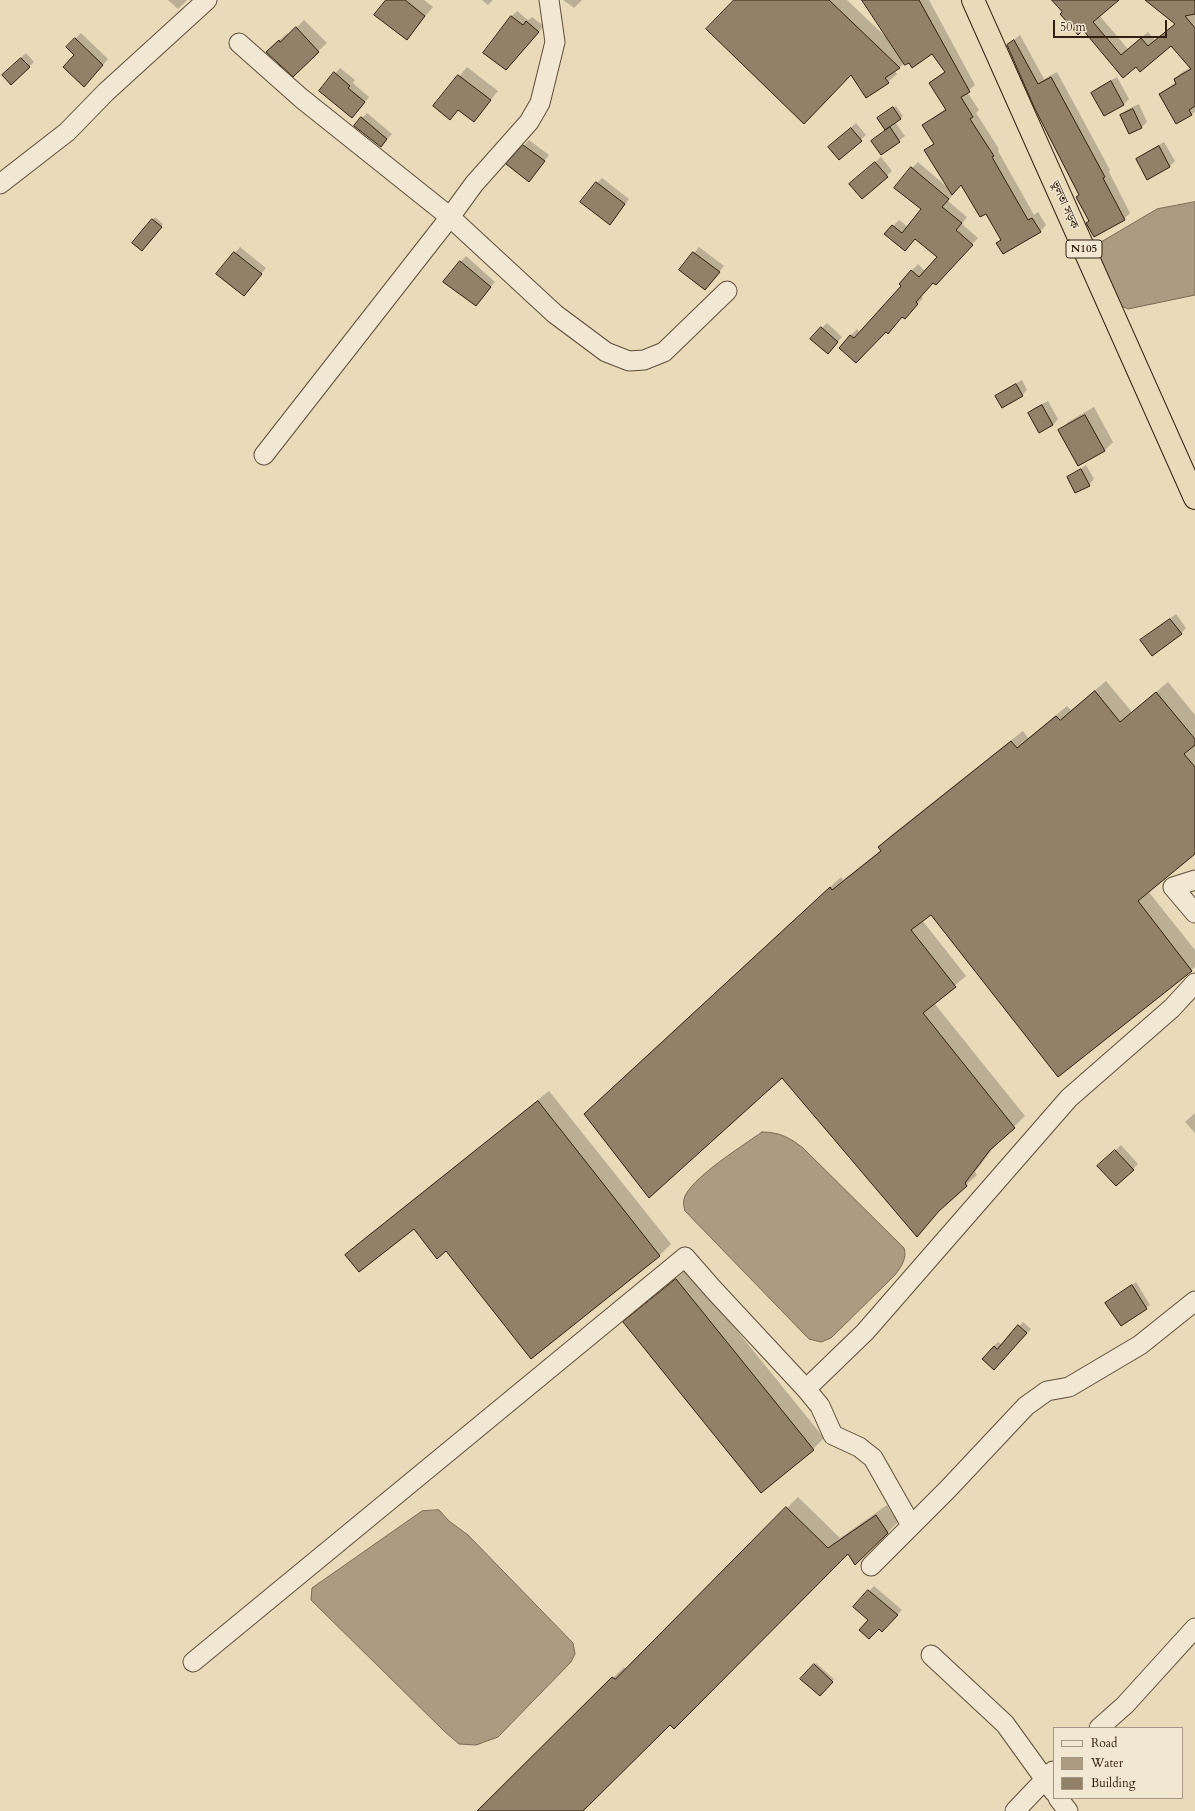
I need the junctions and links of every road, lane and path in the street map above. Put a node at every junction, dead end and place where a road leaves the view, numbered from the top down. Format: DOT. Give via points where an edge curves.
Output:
graph roads {
  1 [pos="207,0"];
  2 [pos="549,0"];
  3 [pos="973,0"];
  4 [pos="239,43"];
  5 [pos="0,184"];
  6 [pos="450,217"];
  7 [pos="728,291"];
  8 [pos="264,455"];
  9 [pos="1189,468"];
  10 [pos="1195,498"];
  11 [pos="1195,880"];
  12 [pos="1195,913"];
  13 [pos="1195,983"];
  14 [pos="1195,1301"];
  15 [pos="806,1389"];
  16 [pos="911,1525"];
  17 [pos="871,1566"];
  18 [pos="1195,1628"];
  19 [pos="931,1655"];
  20 [pos="193,1662"];
  21 [pos="1100,1727"];
  22 [pos="1051,1780"];
  23 [pos="1059,1799"];
  24 [pos="1016,1811"];
  25 [pos="1068,1811"];
  1 -- 5 [label="street" via="106,92 67,132"];
  2 -- 6 [label="street" via="555,42 540,103 529,122 474,184"];
  3 -- 9 [label="highway, ভুলতা সড়ক / N105"];
  4 -- 6 [label="street" via="301,98"];
  6 -- 7 [label="street" via="556,314 606,352 629,361 644,360 664,352"];
  6 -- 8 [label="street"];
  9 -- 10 [label="highway, ভুলতা সড়ক / N105"];
  11 -- 12 [label="street" via="1173,887"];
  13 -- 15 [label="street" via="1172,1008 1069,1098 865,1332"];
  14 -- 16 [label="street" via="1140,1344 1069,1387 1047,1391 1026,1406"];
  15 -- 16 [label="street" via="820,1406 833,1435 860,1447 873,1458"];
  15 -- 20 [label="street" via="685,1257"];
  16 -- 17 [label="street"];
  18 -- 21 [label="street" via="1125,1706"];
  19 -- 22 [label="street" via="1005,1724"];
  22 -- 24 [label="street"];
  23 -- 25 [label="street"];
}
